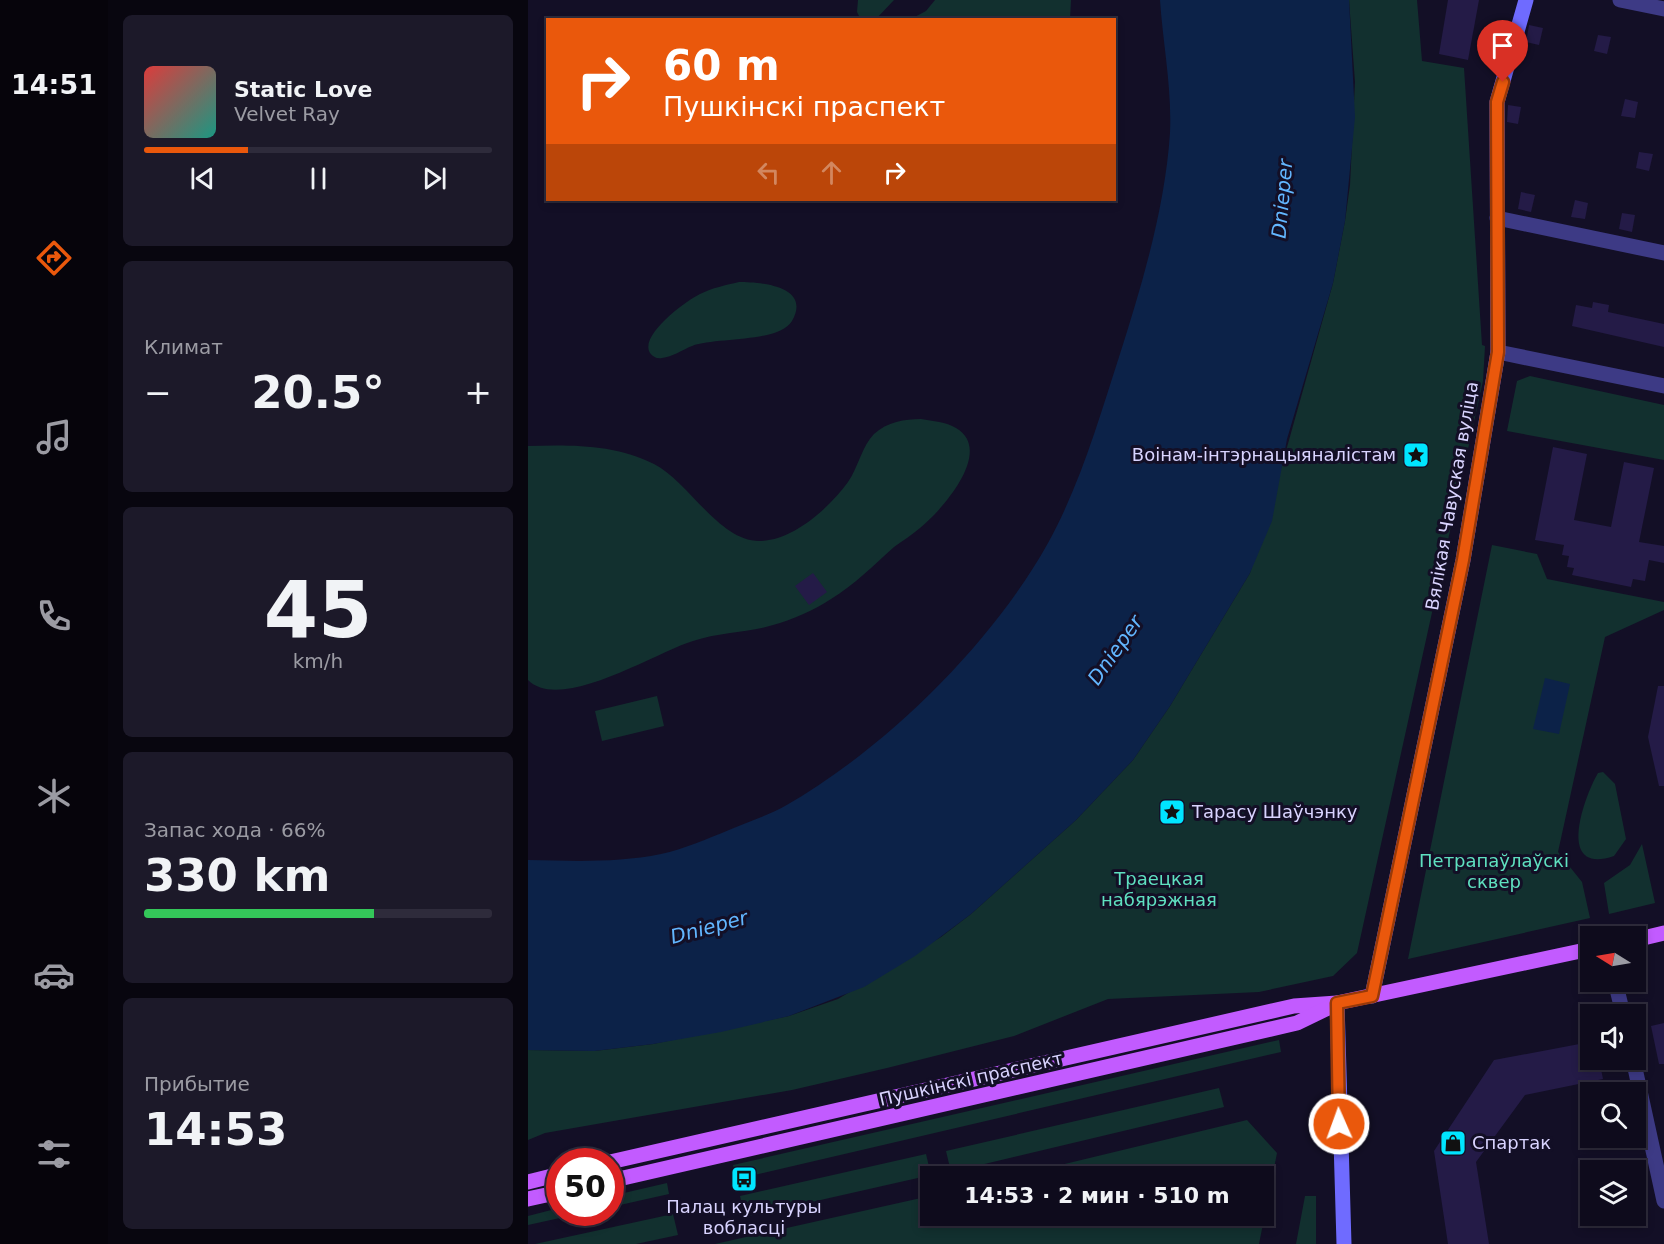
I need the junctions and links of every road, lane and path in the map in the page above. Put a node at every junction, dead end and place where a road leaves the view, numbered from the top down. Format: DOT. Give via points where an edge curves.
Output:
graph roads {
  1 [pos="1526,0"];
  2 [pos="1620,0"];
  3 [pos="1664,9"];
  4 [pos="1497,218"];
  5 [pos="1664,254"];
  6 [pos="1498,352"];
  7 [pos="1664,386"];
  8 [pos="1664,933"];
  9 [pos="1646,937"];
  10 [pos="1580,951"];
  11 [pos="1372,996"];
  12 [pos="1337,1003"];
  13 [pos="1635,1070"];
  14 [pos="624,1159"];
  15 [pos="546,1178"];
  16 [pos="624,1178"];
  17 [pos="528,1182"];
  18 [pos="546,1195"];
  19 [pos="528,1199"];
  20 [pos="1664,1201"];
  21 [pos="1344,1244"];
  1 -- 4 [label="main road, Вялікая Чавуская вуліца" via="1497,102"];
  2 -- 3 [label="street"];
  4 -- 5 [label="street"];
  4 -- 6 [label="main road, Вялікая Чавуская вуліца"];
  6 -- 7 [label="street"];
  6 -- 11 [label="main road, Вялікая Чавуская вуліца" via="1463,560"];
  8 -- 9 [label="main road"];
  10 -- 11 [label="main road, Пушкінскі праспект"];
  11 -- 12 [label="main road, Пушкінскі праспект"];
  12 -- 14 [label="main road, Пушкінскі праспект" via="1293,1006"];
  12 -- 16 [label="main road, Пушкінскі праспект" via="1297,1023"];
  12 -- 21 [label="main road"];
  13 -- 20 [label="street"];
  15 -- 17 [label="main road"];
  18 -- 19 [label="main road"];
}
